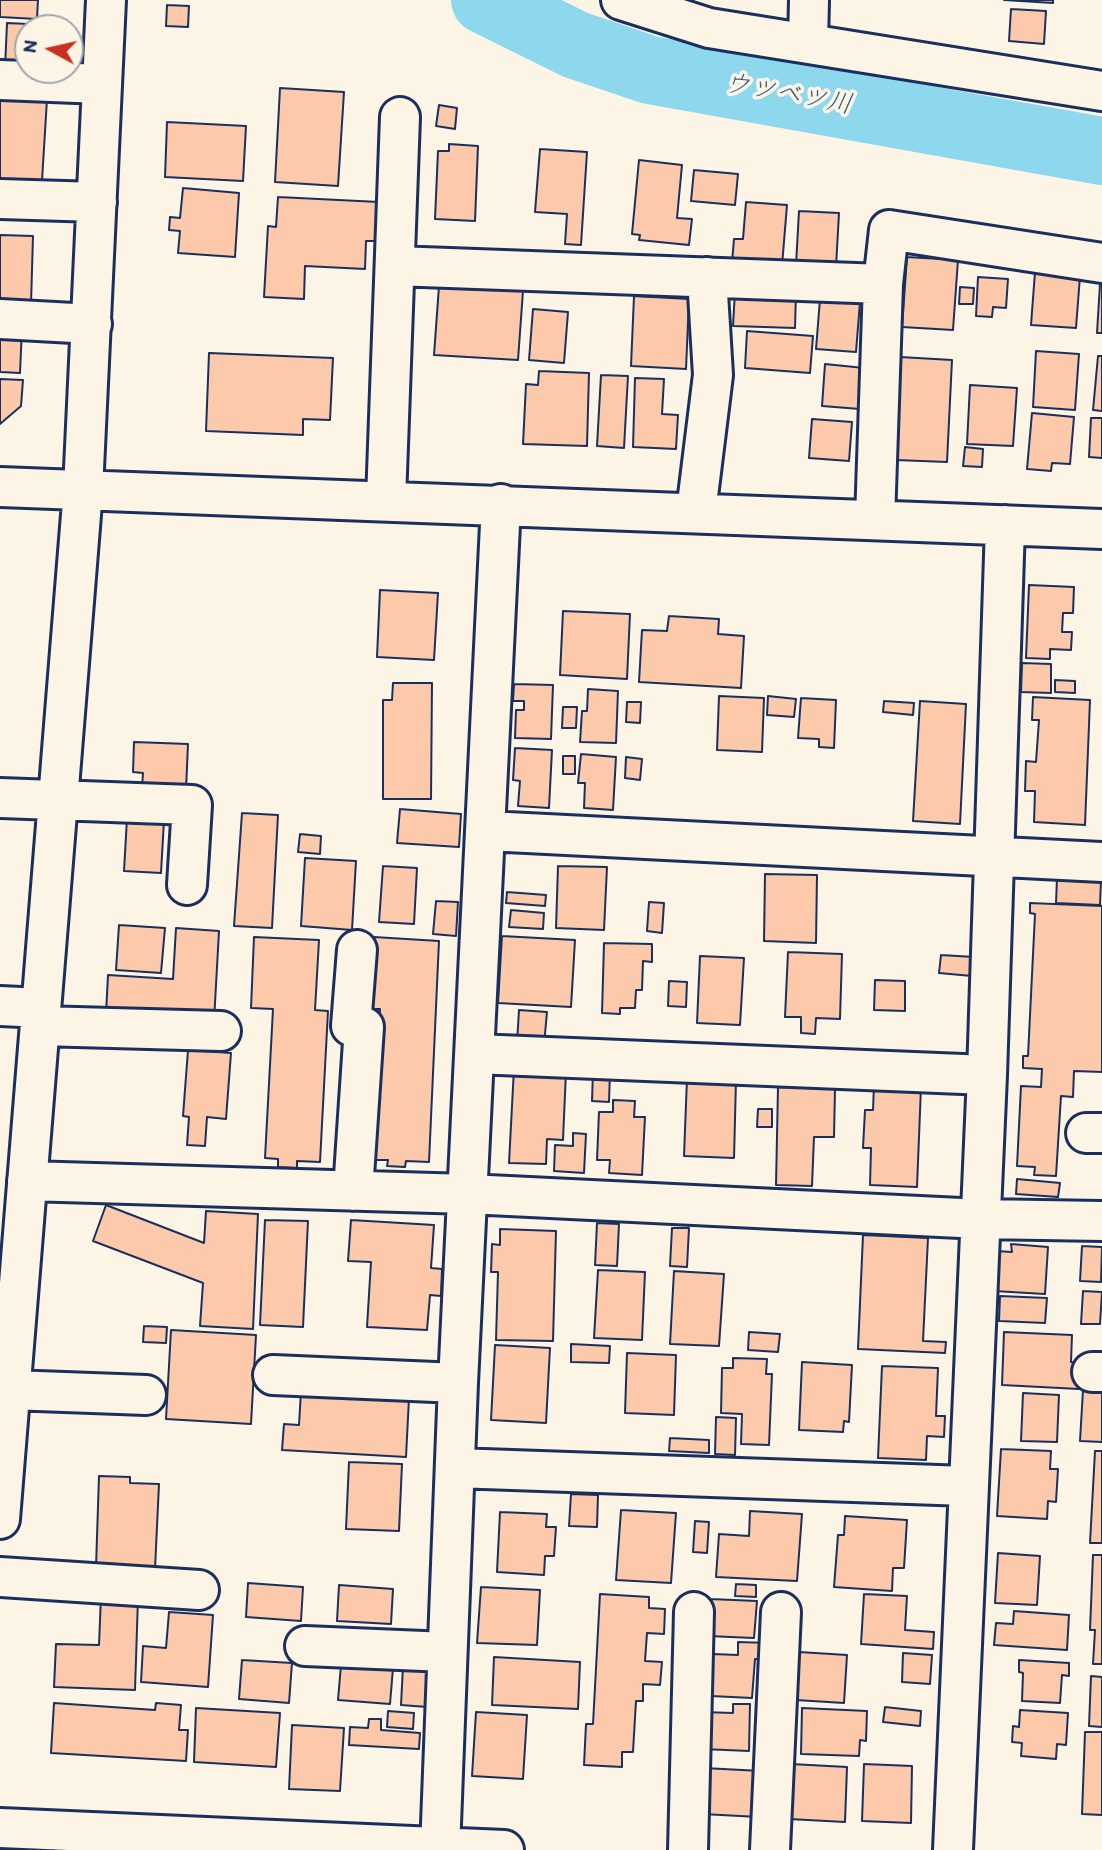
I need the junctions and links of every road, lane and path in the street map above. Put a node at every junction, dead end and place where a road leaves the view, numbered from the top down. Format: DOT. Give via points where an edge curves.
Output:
graph roads {
  1 [pos="106,0"];
  2 [pos="621,0"];
  3 [pos="809,0"];
  4 [pos="808,43"];
  5 [pos="0,80"];
  6 [pos="102,85"];
  7 [pos="1102,91"];
  8 [pos="400,117"];
  9 [pos="0,199"];
  10 [pos="97,202"];
  11 [pos="1102,263"];
  12 [pos="395,266"];
  13 [pos="708,278"];
  14 [pos="883,284"];
  15 [pos="0,319"];
  16 [pos="92,324"];
  17 [pos="0,487"];
  18 [pos="83,490"];
  19 [pos="386,500"];
  20 [pos="501,504"];
  21 [pos="696,512"];
  22 [pos="875,520"];
  23 [pos="1005,525"];
  24 [pos="1102,529"];
  25 [pos="0,798"];
  26 [pos="57,799"];
  27 [pos="487,831"];
  28 [pos="995,857"];
  29 [pos="1102,862"];
  30 [pos="187,885"];
  31 [pos="356,950"];
  32 [pos="0,1006"];
  33 [pos="40,1017"];
  34 [pos="221,1031"];
  35 [pos="475,1054"];
  36 [pos="987,1075"];
  37 [pos="16,1130"];
  38 [pos="27,1181"];
  39 [pos="353,1191"];
  40 [pos="468,1194"];
  41 [pos="981,1219"];
  42 [pos="1102,1221"];
  43 [pos="273,1375"];
  44 [pos="458,1383"];
  45 [pos="10,1390"];
  46 [pos="146,1395"];
  47 [pos="455,1468"];
  48 [pos="967,1486"];
  49 [pos="0,1518"];
  50 [pos="0,1577"];
  51 [pos="199,1590"];
  52 [pos="695,1612"];
  53 [pos="781,1612"];
  54 [pos="305,1646"];
  55 [pos="447,1652"];
  56 [pos="0,1828"];
  57 [pos="128,1841"];
  58 [pos="440,1849"];
  59 [pos="504,1850"];
  60 [pos="688,1850"];
  61 [pos="770,1850"];
  62 [pos="953,1850"];
  1 -- 6 [label="street"];
  2 -- 4 [label="street" via="709,27"];
  3 -- 4 [label="street"];
  4 -- 7 [label="street"];
  5 -- 6 [label="street"];
  6 -- 10 [label="street"];
  8 -- 12 [label="street"];
  9 -- 10 [label="street"];
  10 -- 16 [label="street"];
  11 -- 14 [label="street" via="889,230"];
  12 -- 13 [label="street"];
  12 -- 19 [label="street"];
  13 -- 14 [label="street"];
  13 -- 21 [label="street" via="713,375"];
  14 -- 22 [label="street"];
  15 -- 16 [label="street"];
  16 -- 18 [label="street"];
  17 -- 18 [label="street"];
  18 -- 19 [label="street"];
  18 -- 26 [label="street"];
  19 -- 20 [label="street"];
  20 -- 21 [label="street"];
  20 -- 27 [label="street"];
  21 -- 22 [label="street"];
  22 -- 23 [label="street"];
  23 -- 24 [label="street"];
  23 -- 28 [label="street"];
  25 -- 26 [label="street"];
  26 -- 30 [label="street" via="192,805"];
  26 -- 33 [label="street"];
  27 -- 28 [label="street"];
  27 -- 35 [label="street"];
  28 -- 29 [label="street"];
  28 -- 36 [label="street"];
  31 -- 39 [label="street" via="351,1026 364,1027"];
  32 -- 33 [label="street"];
  33 -- 34 [label="street"];
  33 -- 37 [label="street"];
  35 -- 36 [label="street"];
  35 -- 40 [label="street"];
  36 -- 41 [label="street"];
  37 -- 38 [label="street"];
  38 -- 39 [label="street"];
  38 -- 45 [label="street"];
  39 -- 40 [label="street"];
  40 -- 41 [label="street"];
  40 -- 44 [label="street"];
  41 -- 42 [label="street"];
  41 -- 48 [label="street"];
  43 -- 44 [label="street"];
  44 -- 47 [label="street"];
  45 -- 46 [label="street"];
  45 -- 49 [label="street"];
  47 -- 48 [label="street"];
  47 -- 55 [label="street"];
  48 -- 62 [label="street"];
  50 -- 51 [label="street"];
  52 -- 60 [label="street"];
  53 -- 61 [label="street"];
  54 -- 55 [label="street"];
  55 -- 58 [label="street"];
  56 -- 57 [label="street"];
  57 -- 58 [label="street"];
  58 -- 59 [label="street"];
}
